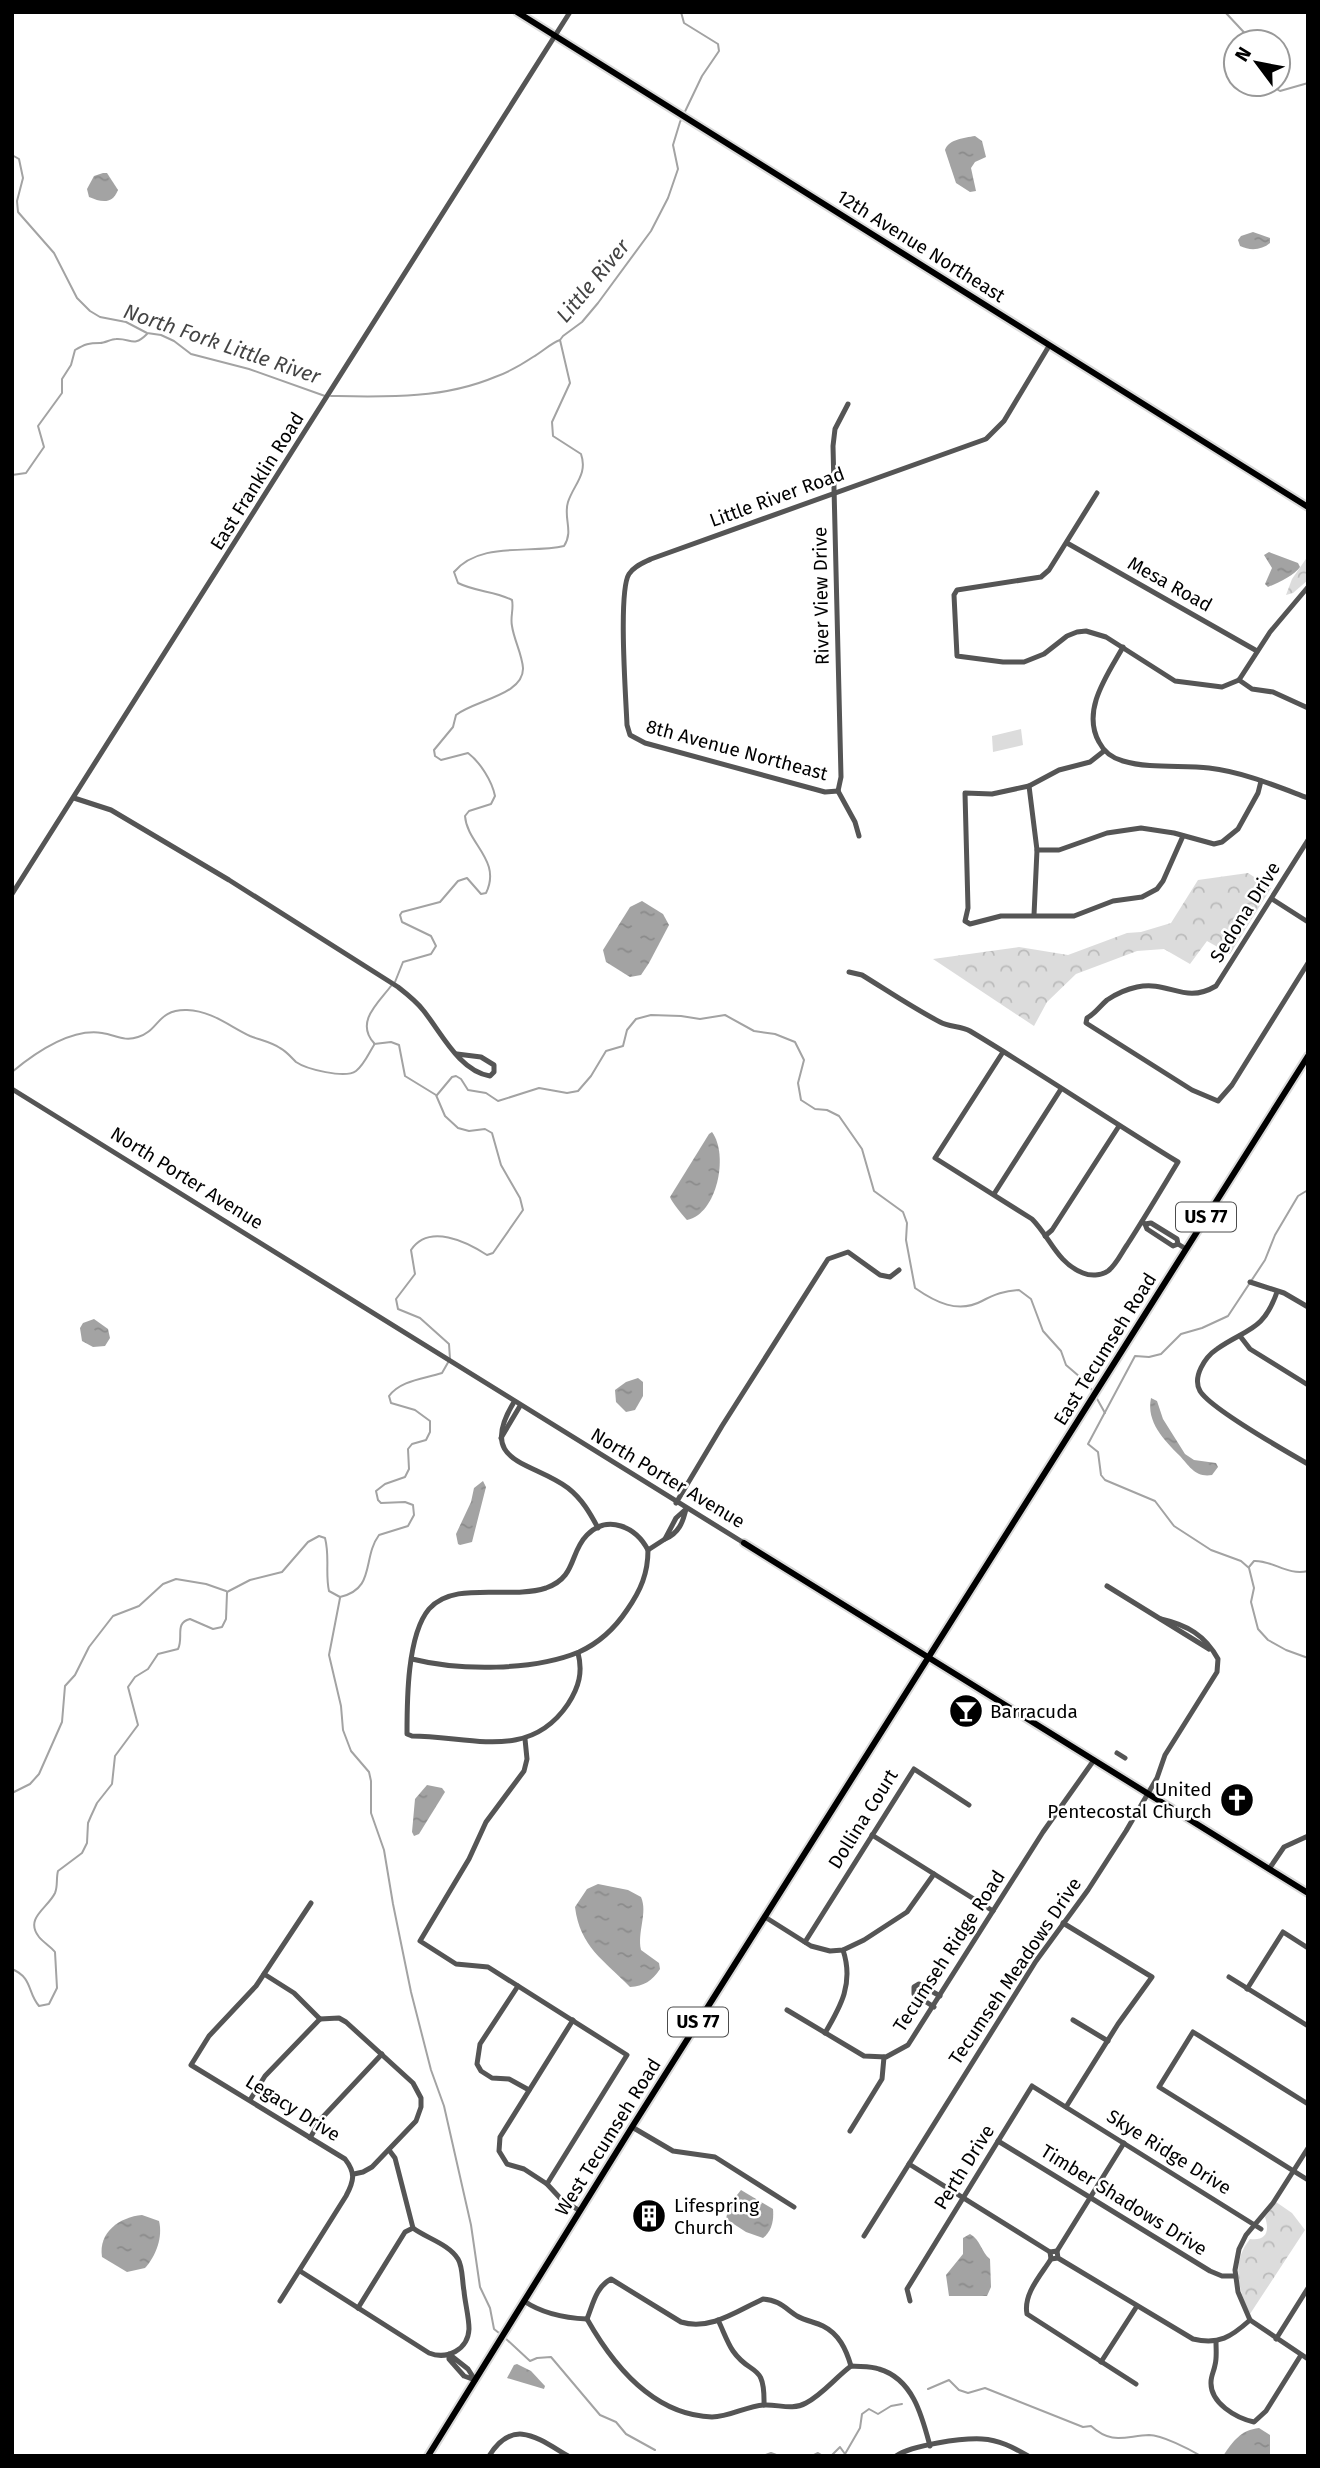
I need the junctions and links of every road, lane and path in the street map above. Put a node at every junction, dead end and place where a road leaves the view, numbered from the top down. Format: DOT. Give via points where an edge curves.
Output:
graph roads {
  1 [pos="517,12"];
  2 [pos="570,12"];
  3 [pos="555,36"];
  4 [pos="1049,346"];
  5 [pos="848,404"];
  6 [pos="1097,493"];
  7 [pos="834,494"];
  8 [pos="1308,508"];
  9 [pos="1067,543"];
  10 [pos="1308,587"];
  11 [pos="1124,647"];
  12 [pos="1257,651"];
  13 [pos="1239,680"];
  14 [pos="1308,708"];
  15 [pos="630,735"];
  16 [pos="1104,751"];
  17 [pos="1262,781"];
  18 [pos="1030,786"];
  19 [pos="838,791"];
  20 [pos="74,797"];
  21 [pos="1308,798"];
  22 [pos="1183,835"];
  23 [pos="859,836"];
  24 [pos="1308,840"];
  25 [pos="1037,850"];
  26 [pos="12,894"];
  27 [pos="1272,899"];
  28 [pos="1034,915"];
  29 [pos="1308,922"];
  30 [pos="1308,963"];
  31 [pos="849,972"];
  32 [pos="1003,1052"];
  33 [pos="457,1054"];
  34 [pos="1308,1056"];
  35 [pos="12,1089"];
  36 [pos="1061,1089"];
  37 [pos="1119,1126"];
  38 [pos="994,1194"];
  39 [pos="1143,1223"];
  40 [pos="1045,1236"];
  41 [pos="1186,1250"];
  42 [pos="899,1270"];
  43 [pos="1250,1282"];
  44 [pos="1277,1292"];
  45 [pos="1308,1307"];
  46 [pos="1240,1336"];
  47 [pos="1308,1385"];
  48 [pos="514,1402"];
  49 [pos="520,1406"];
  50 [pos="501,1437"];
  51 [pos="1308,1464"];
  52 [pos="676,1503"];
  53 [pos="686,1508"];
  54 [pos="598,1528"];
  55 [pos="744,1544"];
  56 [pos="648,1549"];
  57 [pos="1107,1586"];
  58 [pos="578,1653"];
  59 [pos="929,1658"];
  60 [pos="412,1659"];
  61 [pos="525,1739"];
  62 [pos="1117,1753"];
  63 [pos="1125,1758"];
  64 [pos="1094,1760"];
  65 [pos="1148,1794"];
  66 [pos="969,1805"];
  67 [pos="872,1835"];
  68 [pos="1308,1836"];
  69 [pos="1269,1869"];
  70 [pos="933,1874"];
  71 [pos="1308,1893"];
  72 [pos="311,1903"];
  73 [pos="993,1911"];
  74 [pos="765,1917"];
  75 [pos="1063,1923"];
  76 [pos="805,1942"];
  77 [pos="1308,1948"];
  78 [pos="844,1950"];
  79 [pos="264,1974"];
  80 [pos="1229,1977"];
  81 [pos="518,1986"];
  82 [pos="1247,1989"];
  83 [pos="940,1996"];
  84 [pos="934,2007"];
  85 [pos="787,2010"];
  86 [pos="320,2019"];
  87 [pos="573,2020"];
  88 [pos="1073,2020"];
  89 [pos="1308,2026"];
  90 [pos="825,2034"];
  91 [pos="1108,2041"];
  92 [pos="382,2054"];
  93 [pos="884,2057"];
  94 [pos="529,2090"];
  95 [pos="250,2099"];
  96 [pos="1308,2104"];
  97 [pos="1066,2107"];
  98 [pos="632,2127"];
  99 [pos="850,2131"];
  100 [pos="310,2138"];
  101 [pos="998,2141"];
  102 [pos="1124,2143"];
  103 [pos="1308,2148"];
  104 [pos="389,2150"];
  105 [pos="909,2164"];
  106 [pos="1293,2171"];
  107 [pos="354,2174"];
  108 [pos="1308,2180"];
  109 [pos="547,2184"];
  110 [pos="963,2198"];
  111 [pos="1090,2198"];
  112 [pos="794,2207"];
  113 [pos="580,2211"];
  114 [pos="1255,2224"];
  115 [pos="413,2228"];
  116 [pos="1261,2229"];
  117 [pos="864,2236"];
  118 [pos="1054,2255"];
  119 [pos="299,2271"];
  120 [pos="1235,2276"];
  121 [pos="1308,2288"];
  122 [pos="280,2301"];
  123 [pos="524,2301"];
  124 [pos="910,2301"];
  125 [pos="1137,2306"];
  126 [pos="358,2308"];
  127 [pos="587,2319"];
  128 [pos="718,2320"];
  129 [pos="1250,2320"];
  130 [pos="1276,2339"];
  131 [pos="1216,2342"];
  132 [pos="449,2354"];
  133 [pos="1301,2355"];
  134 [pos="1308,2359"];
  135 [pos="1101,2362"];
  136 [pos="851,2366"];
  137 [pos="475,2380"];
  138 [pos="1136,2384"];
  139 [pos="764,2405"];
  140 [pos="930,2446"];
  141 [pos="1014,2448"];
  142 [pos="432,2454"];
  143 [pos="489,2456"];
  144 [pos="568,2456"];
  145 [pos="896,2456"];
  146 [pos="1010,2456"];
  147 [pos="1028,2456"];
  1 -- 3 [label="main road, 12th Avenue Northeast"];
  2 -- 3 [label="street, East Franklin Road"];
  3 -- 4 [label="main road, 12th Avenue Northeast"];
  3 -- 20 [label="street, East Franklin Road"];
  4 -- 7 [label="street, Little River Road" via="1004,421 988,438"];
  4 -- 8 [label="main road, 12th Avenue Northeast"];
  5 -- 7 [label="street, River View Drive" via="833,437"];
  6 -- 9 [label="street"];
  7 -- 15 [label="street, Little River Road" via="633,569 624,589"];
  7 -- 19 [label="street, River View Drive"];
  9 -- 11 [label="street" via="1041,577 957,590 956,654 959,658 1024,662 1077,632 1096,633"];
  9 -- 12 [label="street, Mesa Road"];
  10 -- 12 [label="street"];
  11 -- 13 [label="street" via="1175,681 1222,687"];
  11 -- 16 [label="street" via="1093,710 1093,724"];
  12 -- 13 [label="street"];
  13 -- 14 [label="street"];
  15 -- 19 [label="street, 8th Avenue Northeast" via="825,792"];
  16 -- 17 [label="street" via="1124,762 1210,768"];
  16 -- 18 [label="street" via="1090,762 1059,770"];
  17 -- 21 [label="street"];
  17 -- 22 [label="street" via="1230,837 1214,844"];
  18 -- 25 [label="street"];
  18 -- 28 [label="street" via="963,796 965,918 970,924 1001,916"];
  19 -- 23 [label="street"];
  20 -- 26 [label="street, East Franklin Road"];
  20 -- 33 [label="street" via="111,810 398,987 418,1003"];
  22 -- 25 [label="street" via="1155,829 1125,830 1059,850"];
  22 -- 28 [label="street" via="1163,881 1150,893 1074,916"];
  24 -- 27 [label="street, Sedona Drive"];
  25 -- 28 [label="street"];
  27 -- 29 [label="street"];
  27 -- 30 [label="street, Sedona Drive" via="1216,986 1190,995 1165,987 1138,987 1115,995 1087,1018 1087,1024 1198,1094 1218,1101"];
  31 -- 32 [label="street"];
  32 -- 36 [label="street"];
  32 -- 38 [label="street" via="935,1158"];
  33 -- 33 [label="street" via="477,1073 490,1076 494,1072 494,1065 485,1059"];
  34 -- 41 [label="main road, East Tecumseh Road / US 77"];
  35 -- 48 [label="street, North Porter Avenue"];
  36 -- 37 [label="street"];
  36 -- 38 [label="street"];
  37 -- 39 [label="street" via="1178,1162"];
  37 -- 40 [label="street"];
  38 -- 40 [label="street" via="1032,1219"];
  39 -- 40 [label="street" via="1109,1270 1096,1276 1063,1261"];
  39 -- 41 [label="street" via="1173,1246"];
  41 -- 59 [label="main road, East Tecumseh Road / US 77"];
  42 -- 52 [label="street" via="890,1277 880,1275 848,1252 828,1259"];
  43 -- 44 [label="street"];
  44 -- 45 [label="street"];
  44 -- 46 [label="street" via="1259,1323"];
  46 -- 47 [label="street" via="1250,1349"];
  46 -- 51 [label="street" via="1206,1360 1197,1381 1201,1393"];
  48 -- 49 [label="street, North Porter Avenue"];
  48 -- 50 [label="street" via="504,1417"];
  49 -- 50 [label="street"];
  49 -- 52 [label="street, North Porter Avenue"];
  50 -- 54 [label="street" via="514,1459 567,1487"];
  52 -- 53 [label="street, North Porter Avenue"];
  53 -- 55 [label="street, North Porter Avenue"];
  53 -- 56 [label="street" via="665,1539"];
  54 -- 56 [label="street" via="611,1524 628,1527"];
  54 -- 60 [label="street" via="582,1542 572,1567 556,1583 525,1592 466,1591 438,1601 419,1625"];
  55 -- 59 [label="main road, North Porter Avenue"];
  56 -- 58 [label="street" via="647,1570 634,1599 601,1640"];
  57 -- 65 [label="street, Tecumseh Meadows Drive" via="1212,1650 1218,1659 1217,1672 1165,1755"];
  58 -- 60 [label="street" via="512,1666"];
  58 -- 61 [label="street" via="581,1677 568,1703 549,1727"];
  59 -- 64 [label="main road, North Porter Avenue"];
  59 -- 74 [label="main road, West Tecumseh Road / US 77"];
  60 -- 61 [label="street" via="407,1734 471,1741"];
  61 -- 81 [label="street" via="524,1772 486,1822 420,1941 456,1964 488,1967"];
  62 -- 63 [label="street"];
  64 -- 65 [label="main road, North Porter Avenue"];
  64 -- 73 [label="street, Tecumseh Ridge Road"];
  65 -- 69 [label="main road, North Porter Avenue"];
  65 -- 75 [label="street, Tecumseh Meadows Drive"];
  66 -- 67 [label="street, Dollina Court" via="914,1769"];
  67 -- 70 [label="street"];
  67 -- 76 [label="street, Dollina Court"];
  68 -- 69 [label="street" via="1280,1852"];
  69 -- 71 [label="main road, North Porter Avenue"];
  70 -- 73 [label="street"];
  70 -- 78 [label="street" via="906,1912"];
  72 -- 79 [label="street"];
  73 -- 83 [label="street, Tecumseh Ridge Road"];
  74 -- 76 [label="street"];
  74 -- 98 [label="main road, West Tecumseh Road / US 77"];
  75 -- 91 [label="street" via="1152,1976"];
  75 -- 105 [label="street, Tecumseh Meadows Drive"];
  76 -- 78 [label="street" via="824,1950"];
  77 -- 82 [label="street" via="1283,1933"];
  78 -- 90 [label="street" via="845,1994"];
  79 -- 86 [label="street" via="294,1993"];
  79 -- 95 [label="street, Legacy Drive" via="209,2036 191,2064"];
  80 -- 82 [label="street"];
  81 -- 87 [label="street"];
  81 -- 94 [label="street" via="480,2044 477,2064 492,2078 514,2081"];
  82 -- 89 [label="street"];
  83 -- 84 [label="street, Tecumseh Ridge Road"];
  83 -- 84 [label="street" via="923,1985 914,1987 914,1994"];
  84 -- 93 [label="street, Tecumseh Ridge Road" via="908,2045"];
  85 -- 90 [label="street"];
  86 -- 92 [label="street" via="339,2018"];
  86 -- 95 [label="street" via="265,2076"];
  87 -- 94 [label="street"];
  87 -- 109 [label="street" via="627,2055"];
  88 -- 91 [label="street"];
  90 -- 93 [label="street" via="858,2054"];
  91 -- 97 [label="street"];
  92 -- 100 [label="street" via="321,2119"];
  92 -- 104 [label="street" via="413,2083 421,2098 415,2120"];
  93 -- 99 [label="street" via="882,2078"];
  94 -- 109 [label="street" via="500,2137 499,2151 507,2164"];
  95 -- 100 [label="street, Legacy Drive"];
  96 -- 106 [label="street" via="1193,2032 1159,2087"];
  97 -- 101 [label="street, Perth Drive" via="1032,2086"];
  97 -- 102 [label="street, Skye Ridge Drive"];
  98 -- 112 [label="street" via="673,2151 715,2157"];
  98 -- 113 [label="main road, West Tecumseh Road / US 77"];
  100 -- 107 [label="street, Legacy Drive" via="345,2160"];
  101 -- 110 [label="street, Perth Drive"];
  101 -- 111 [label="street, Timber Shadows Drive"];
  102 -- 111 [label="street"];
  102 -- 114 [label="street, Skye Ridge Drive"];
  103 -- 106 [label="street"];
  104 -- 107 [label="street" via="372,2167"];
  104 -- 115 [label="street"];
  105 -- 110 [label="street"];
  105 -- 117 [label="street, Tecumseh Meadows Drive"];
  106 -- 108 [label="street"];
  106 -- 114 [label="street"];
  107 -- 119 [label="street" via="346,2196"];
  109 -- 113 [label="street"];
  110 -- 118 [label="street"];
  110 -- 124 [label="street, Perth Drive" via="907,2289"];
  111 -- 118 [label="street"];
  111 -- 120 [label="street, Timber Shadows Drive" via="1210,2271"];
  113 -- 123 [label="main road, West Tecumseh Road / US 77"];
  114 -- 116 [label="street, Skye Ridge Drive"];
  114 -- 120 [label="street" via="1239,2249"];
  115 -- 126 [label="street" via="405,2232"];
  115 -- 132 [label="street" via="451,2251 460,2262 469,2329 463,2345"];
  118 -- 125 [label="street"];
  118 -- 135 [label="street" via="1028,2297 1027,2314"];
  119 -- 122 [label="street"];
  119 -- 126 [label="street"];
  120 -- 129 [label="street"];
  121 -- 130 [label="street"];
  123 -- 127 [label="street" via="561,2317"];
  123 -- 137 [label="main road, West Tecumseh Road / US 77"];
  125 -- 131 [label="street" via="1193,2339"];
  125 -- 135 [label="street"];
  126 -- 132 [label="street" via="429,2353"];
  127 -- 128 [label="street" via="603,2283 611,2279 681,2322 704,2326"];
  127 -- 139 [label="street" via="628,2378 671,2407 711,2417"];
  128 -- 136 [label="street" via="772,2299 833,2332"];
  128 -- 139 [label="street" via="734,2352 761,2377"];
  129 -- 130 [label="street"];
  129 -- 131 [label="street"];
  130 -- 133 [label="street"];
  131 -- 133 [label="street" via="1210,2380 1217,2402 1254,2422 1266,2411"];
  132 -- 137 [label="street"];
  133 -- 134 [label="street"];
  135 -- 138 [label="street"];
  136 -- 139 [label="street" via="803,2405"];
  136 -- 140 [label="street" via="879,2368 903,2384 919,2404"];
  137 -- 142 [label="main road, West Tecumseh Road / US 77"];
  140 -- 141 [label="street" via="982,2439"];
  140 -- 145 [label="street"];
  141 -- 146 [label="street"];
  141 -- 147 [label="street"];
  143 -- 144 [label="street" via="500,2440 518,2433"];
}
